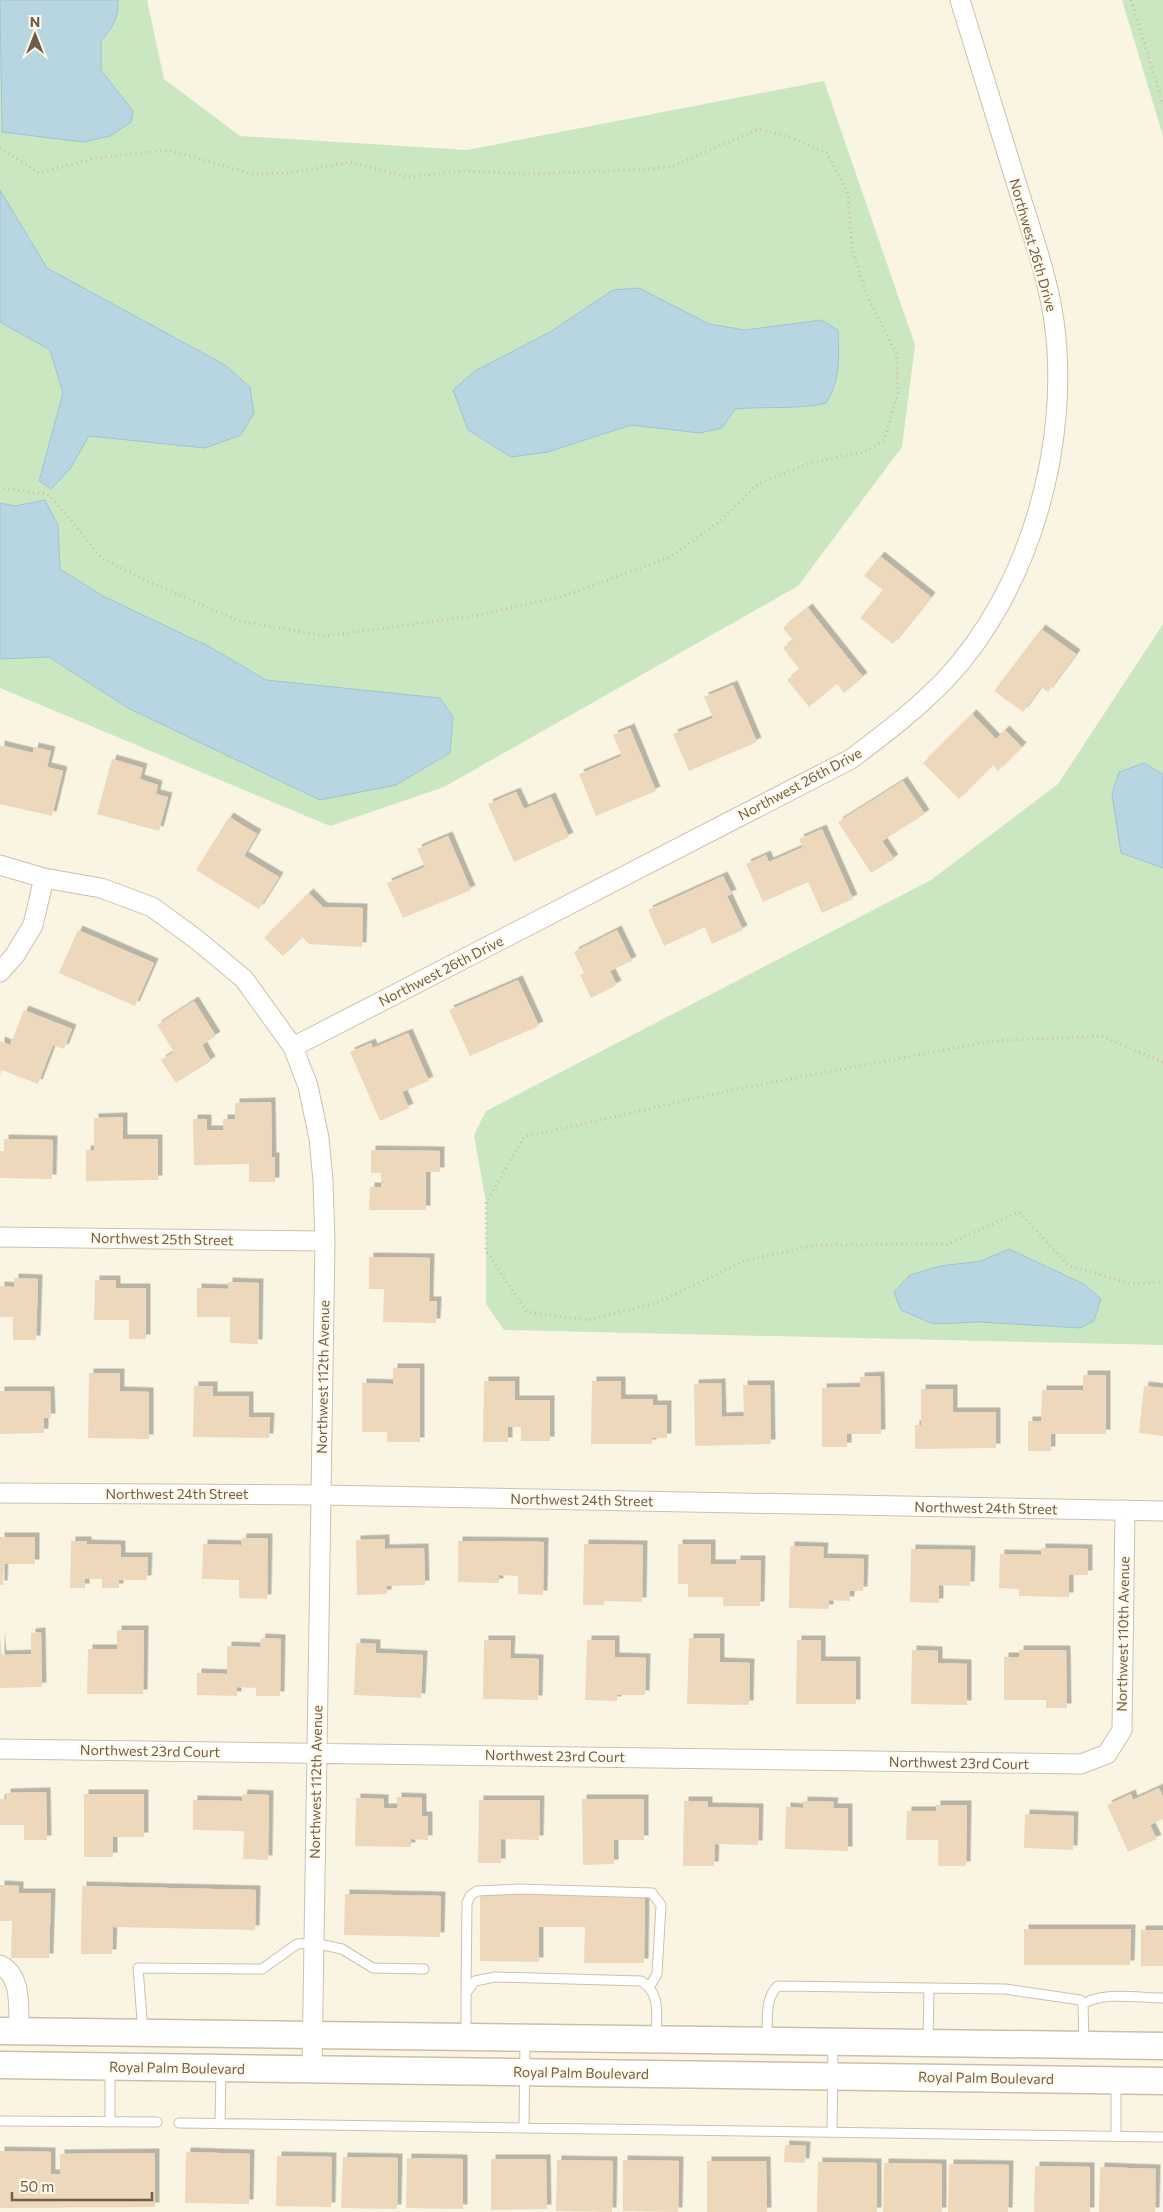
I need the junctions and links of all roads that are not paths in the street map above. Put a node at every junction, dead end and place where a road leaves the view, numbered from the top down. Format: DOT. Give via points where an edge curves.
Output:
graph roads {
  1 [pos="960,0"];
  2 [pos="0,865"];
  3 [pos="44,878"];
  4 [pos="0,972"];
  5 [pos="294,1047"];
  6 [pos="0,1237"];
  7 [pos="325,1241"];
  8 [pos="0,1493"];
  9 [pos="322,1495"];
  10 [pos="1125,1510"];
  11 [pos="1163,1511"];
  12 [pos="0,1749"];
  13 [pos="316,1752"];
  14 [pos="1107,1754"];
  15 [pos="314,1943"];
  16 [pos="0,1965"];
  17 [pos="424,1969"];
  18 [pos="650,1986"];
  19 [pos="929,1988"];
  20 [pos="466,1993"];
  21 [pos="1163,1998"];
  22 [pos="1082,2004"];
  23 [pos="10,2031"];
  24 [pos="143,2033"];
  25 [pos="312,2035"];
  26 [pos="466,2037"];
  27 [pos="525,2038"];
  28 [pos="656,2040"];
  29 [pos="767,2041"];
  30 [pos="832,2042"];
  31 [pos="928,2043"];
  32 [pos="1084,2045"];
  33 [pos="1163,2046"];
  34 [pos="0,2065"];
  35 [pos="110,2067"];
  36 [pos="221,2068"];
  37 [pos="312,2070"];
  38 [pos="525,2072"];
  39 [pos="832,2076"];
  40 [pos="1116,2080"];
  41 [pos="1163,2081"];
  42 [pos="0,2122"];
  43 [pos="110,2122"];
  44 [pos="157,2122"];
  45 [pos="178,2123"];
  46 [pos="220,2124"];
  47 [pos="524,2128"];
  48 [pos="832,2133"];
  49 [pos="1116,2136"];
  50 [pos="1163,2137"];
  1 -- 5 [label="street, Northwest 26th Drive" via="1039,257 1054,321 1057,399 1047,483 1023,559 988,623 946,679 902,720 851,759"];
  2 -- 3 [label="street, Northwest 112th Avenue"];
  3 -- 4 [label="street" via="33,925 15,955"];
  3 -- 5 [label="street, Northwest 112th Avenue" via="101,888 152,907 244,979"];
  5 -- 7 [label="street, Northwest 112th Avenue" via="308,1086 319,1138"];
  6 -- 7 [label="street, Northwest 25th Street"];
  7 -- 9 [label="street, Northwest 112th Avenue"];
  8 -- 9 [label="street, Northwest 24th Street"];
  9 -- 10 [label="street, Northwest 24th Street"];
  9 -- 13 [label="street, Northwest 112th Avenue"];
  10 -- 11 [label="street, Northwest 24th Street"];
  10 -- 14 [label="street, Northwest 110th Avenue" via="1122,1730"];
  12 -- 13 [label="street, Northwest 23rd Court"];
  13 -- 14 [label="street, Northwest 23rd Court" via="1081,1764"];
  13 -- 15 [label="street, Northwest 112th Avenue"];
  15 -- 17 [label="lane" via="342,1950 372,1968"];
  15 -- 24 [label="lane" via="297,1944 262,1969 138,1968"];
  15 -- 25 [label="street, Northwest 112th Avenue"];
  16 -- 23 [label="street" via="9,1969 17,1986"];
  18 -- 20 [label="lane" via="641,1981 495,1977 475,1981"];
  18 -- 20 [label="lane" via="657,1974 661,1905 652,1893 520,1889 477,1891 470,1896 466,1924"];
  18 -- 28 [label="lane" via="656,1996"];
  19 -- 22 [label="lane" via="1006,1989 1080,2000"];
  19 -- 29 [label="lane" via="778,1986 772,1992 768,2005"];
  19 -- 31 [label="lane"];
  20 -- 26 [label="lane"];
  21 -- 22 [label="lane" via="1112,1997"];
  22 -- 32 [label="lane"];
  23 -- 24 [label="main road"];
  24 -- 25 [label="main road"];
  25 -- 26 [label="main road"];
  25 -- 37 [label="street, Northwest 112th Avenue"];
  26 -- 27 [label="main road"];
  27 -- 28 [label="main road"];
  27 -- 38 [label="lane"];
  28 -- 29 [label="main road"];
  29 -- 30 [label="main road"];
  30 -- 31 [label="main road"];
  30 -- 39 [label="lane"];
  31 -- 32 [label="main road"];
  32 -- 33 [label="main road"];
  34 -- 35 [label="main road, Royal Palm Boulevard"];
  35 -- 36 [label="main road, Royal Palm Boulevard"];
  35 -- 43 [label="lane"];
  36 -- 37 [label="main road, Royal Palm Boulevard"];
  36 -- 46 [label="lane"];
  37 -- 38 [label="main road, Royal Palm Boulevard"];
  38 -- 39 [label="main road, Royal Palm Boulevard"];
  38 -- 47 [label="lane"];
  39 -- 40 [label="main road, Royal Palm Boulevard"];
  39 -- 48 [label="lane"];
  40 -- 41 [label="main road, Royal Palm Boulevard"];
  40 -- 49 [label="lane"];
  42 -- 43 [label="lane"];
  43 -- 44 [label="lane"];
  45 -- 46 [label="lane"];
  46 -- 47 [label="lane"];
  47 -- 48 [label="lane"];
  48 -- 49 [label="lane"];
  49 -- 50 [label="lane"];
}
